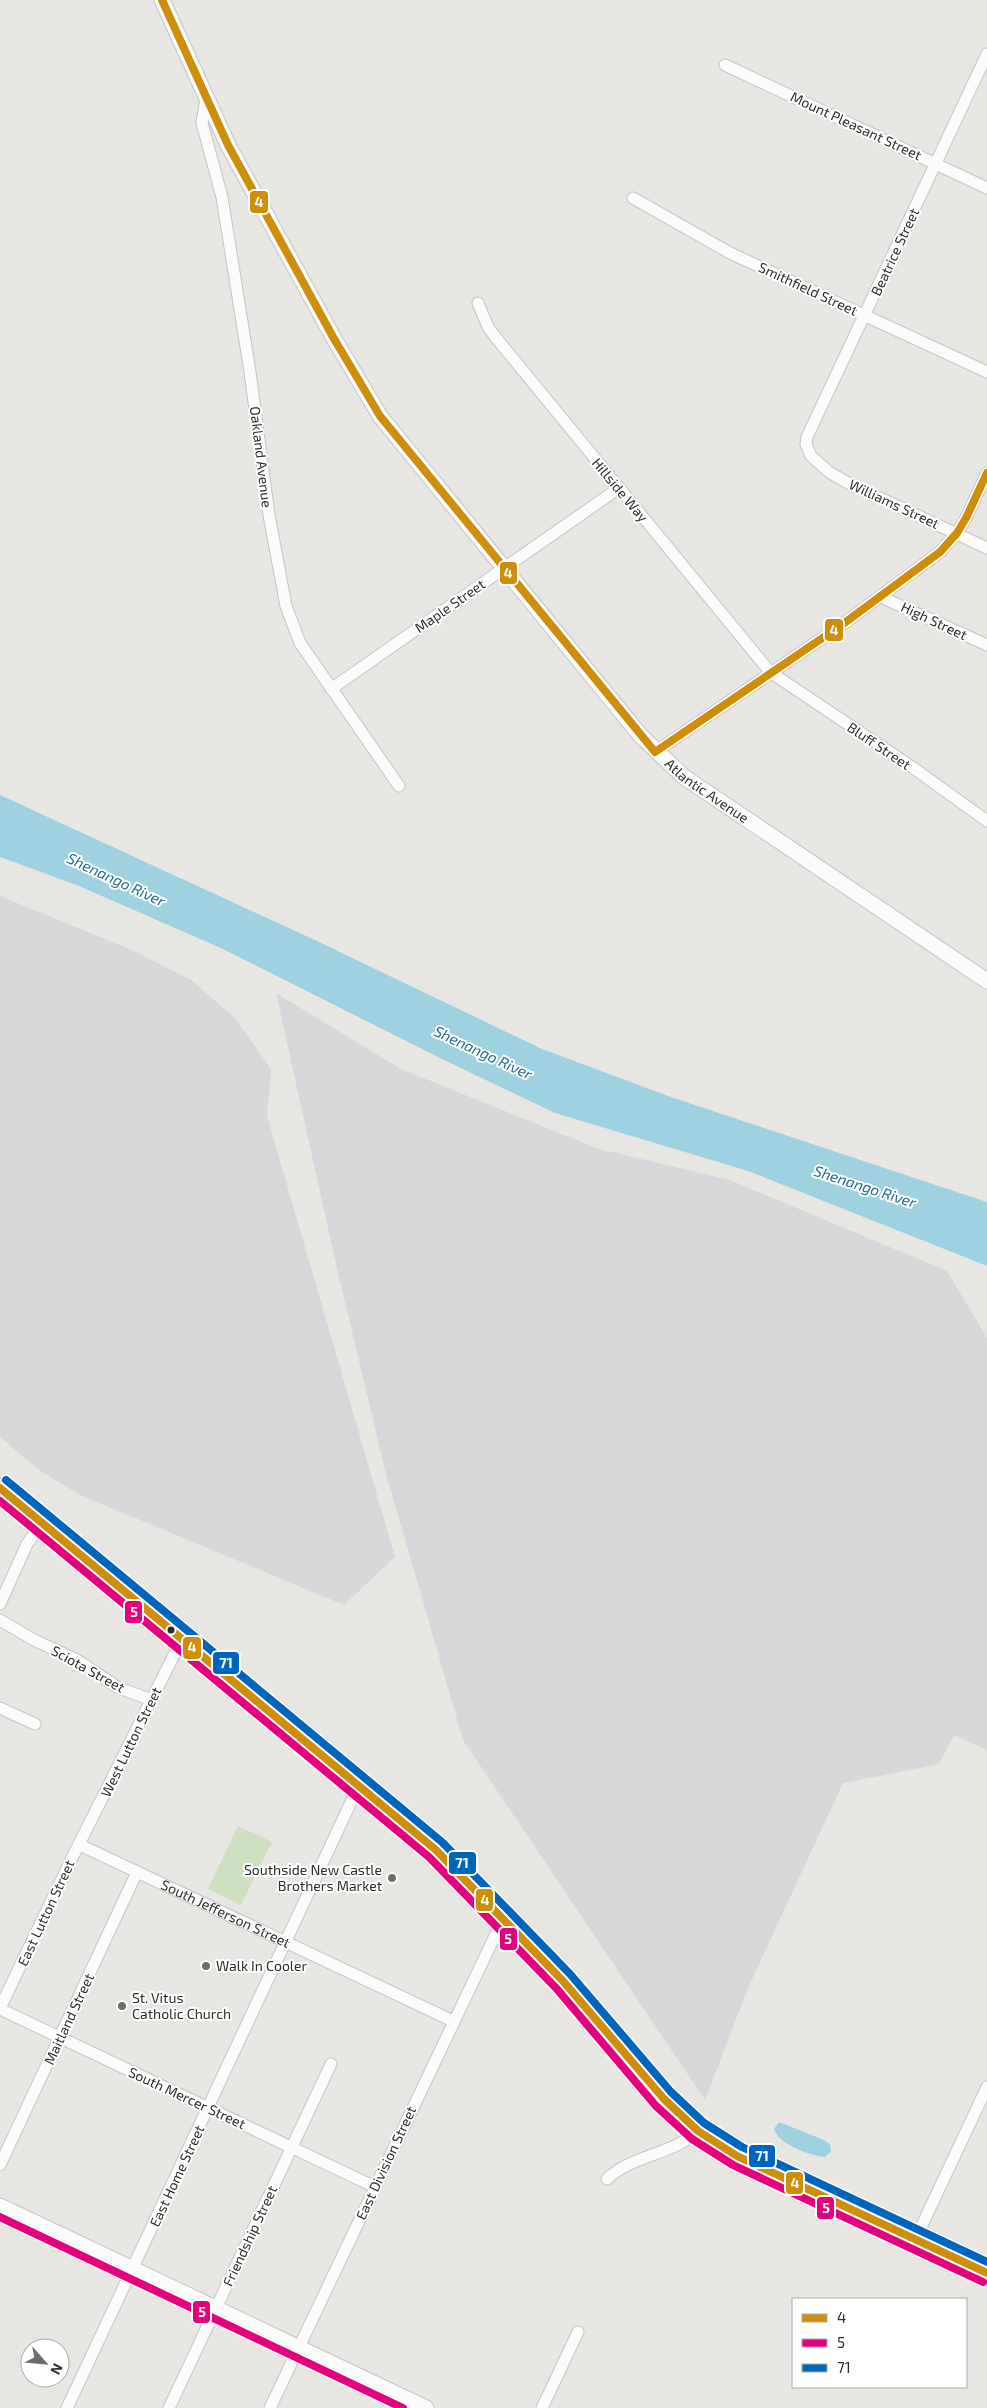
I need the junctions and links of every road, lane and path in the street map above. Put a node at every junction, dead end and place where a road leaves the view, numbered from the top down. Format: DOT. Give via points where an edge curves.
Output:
graph roads {
  1 [pos="162,0"];
  2 [pos="987,54"];
  3 [pos="725,65"];
  4 [pos="206,98"];
  5 [pos="935,164"];
  6 [pos="987,188"];
  7 [pos="633,198"];
  8 [pos="478,303"];
  9 [pos="865,315"];
  10 [pos="987,372"];
  11 [pos="808,450"];
  12 [pos="987,472"];
  13 [pos="619,488"];
  14 [pos="957,533"];
  15 [pos="987,548"];
  16 [pos="504,568"];
  17 [pos="881,597"];
  18 [pos="987,645"];
  19 [pos="770,672"];
  20 [pos="330,690"];
  21 [pos="655,752"];
  22 [pos="399,786"];
  23 [pos="987,822"];
  24 [pos="987,981"];
  25 [pos="0,1488"];
  26 [pos="42,1523"];
  27 [pos="0,1604"];
  28 [pos="0,1620"];
  29 [pos="182,1639"];
  30 [pos="152,1700"];
  31 [pos="0,1708"];
  32 [pos="34,1724"];
  33 [pos="359,1785"];
  34 [pos="80,1845"];
  35 [pos="137,1872"];
  36 [pos="503,1918"];
  37 [pos="286,1942"];
  38 [pos="0,2009"];
  39 [pos="453,2021"];
  40 [pos="60,2039"];
  41 [pos="331,2064"];
  42 [pos="987,2087"];
  43 [pos="209,2108"];
  44 [pos="698,2131"];
  45 [pos="292,2148"];
  46 [pos="0,2165"];
  47 [pos="607,2180"];
  48 [pos="375,2187"];
  49 [pos="0,2206"];
  50 [pos="915,2240"];
  51 [pos="133,2269"];
  52 [pos="987,2273"];
  53 [pos="216,2308"];
  54 [pos="578,2332"];
  55 [pos="299,2348"];
  56 [pos="67,2408"];
  57 [pos="169,2408"];
  58 [pos="270,2408"];
  59 [pos="426,2408"];
  60 [pos="542,2408"];
  1 -- 4 [label="street, Atlantic Avenue"];
  2 -- 5 [label="street, Beatrice Street"];
  3 -- 5 [label="street, Mount Pleasant Street"];
  4 -- 16 [label="street, Atlantic Avenue" via="232,153 380,416 448,504"];
  4 -- 20 [label="street, Oakland Avenue" via="202,123 222,197 250,372 267,507 286,606 300,643"];
  5 -- 6 [label="street, Mount Pleasant Street"];
  5 -- 9 [label="street, Beatrice Street"];
  7 -- 9 [label="street, Smithfield Street" via="730,253"];
  8 -- 13 [label="street, Hillside Way" via="497,340"];
  9 -- 10 [label="street, Smithfield Street"];
  9 -- 11 [label="street, Beatrice Street" via="807,437"];
  11 -- 14 [label="street, Williams Street" via="818,463 848,483"];
  12 -- 14 [label="street"];
  13 -- 16 [label="street, Maple Street"];
  13 -- 19 [label="street, Hillside Way"];
  14 -- 15 [label="street, Williams Street"];
  14 -- 17 [label="street" via="940,552"];
  16 -- 20 [label="street, Maple Street"];
  16 -- 21 [label="street, Atlantic Avenue"];
  17 -- 18 [label="street, High Street"];
  17 -- 19 [label="street"];
  19 -- 21 [label="street"];
  19 -- 23 [label="street, Bluff Street" via="912,767"];
  20 -- 22 [label="street, Oakland Avenue"];
  21 -- 24 [label="street, Atlantic Avenue" via="746,821"];
  25 -- 26 [label="main road"];
  26 -- 27 [label="street" via="27,1544"];
  26 -- 29 [label="main road"];
  28 -- 30 [label="street, Sciota Street" via="77,1660 119,1688"];
  29 -- 30 [label="street, West Lutton Street"];
  29 -- 33 [label="main road"];
  30 -- 34 [label="street, West Lutton Street"];
  31 -- 32 [label="street"];
  33 -- 36 [label="main road" via="436,1850"];
  33 -- 37 [label="street, East Home Street"];
  34 -- 35 [label="street, South Jefferson Street"];
  34 -- 38 [label="street, East Lutton Street"];
  35 -- 37 [label="street, South Jefferson Street"];
  35 -- 40 [label="street, Maitland Street"];
  36 -- 39 [label="street, East Division Street"];
  36 -- 44 [label="main road" via="581,2001 676,2111"];
  37 -- 39 [label="street, South Jefferson Street"];
  37 -- 43 [label="street, East Home Street"];
  38 -- 40 [label="street, South Mercer Street"];
  39 -- 48 [label="street, East Division Street"];
  40 -- 43 [label="street, South Mercer Street"];
  40 -- 46 [label="street, Maitland Street"];
  41 -- 45 [label="street, Friendship Street"];
  42 -- 50 [label="street"];
  43 -- 45 [label="street, South Mercer Street"];
  43 -- 51 [label="street, East Home Street"];
  44 -- 47 [label="street" via="680,2146 621,2169"];
  44 -- 50 [label="main road" via="737,2156"];
  45 -- 48 [label="street, South Mercer Street"];
  45 -- 53 [label="street, Friendship Street"];
  48 -- 55 [label="street, East Division Street"];
  49 -- 51 [label="street"];
  50 -- 52 [label="main road"];
  51 -- 53 [label="street"];
  51 -- 56 [label="street, East Home Street"];
  53 -- 55 [label="street"];
  53 -- 57 [label="street, Friendship Street"];
  54 -- 60 [label="street"];
  55 -- 58 [label="street, East Division Street"];
  55 -- 59 [label="street"];
}
